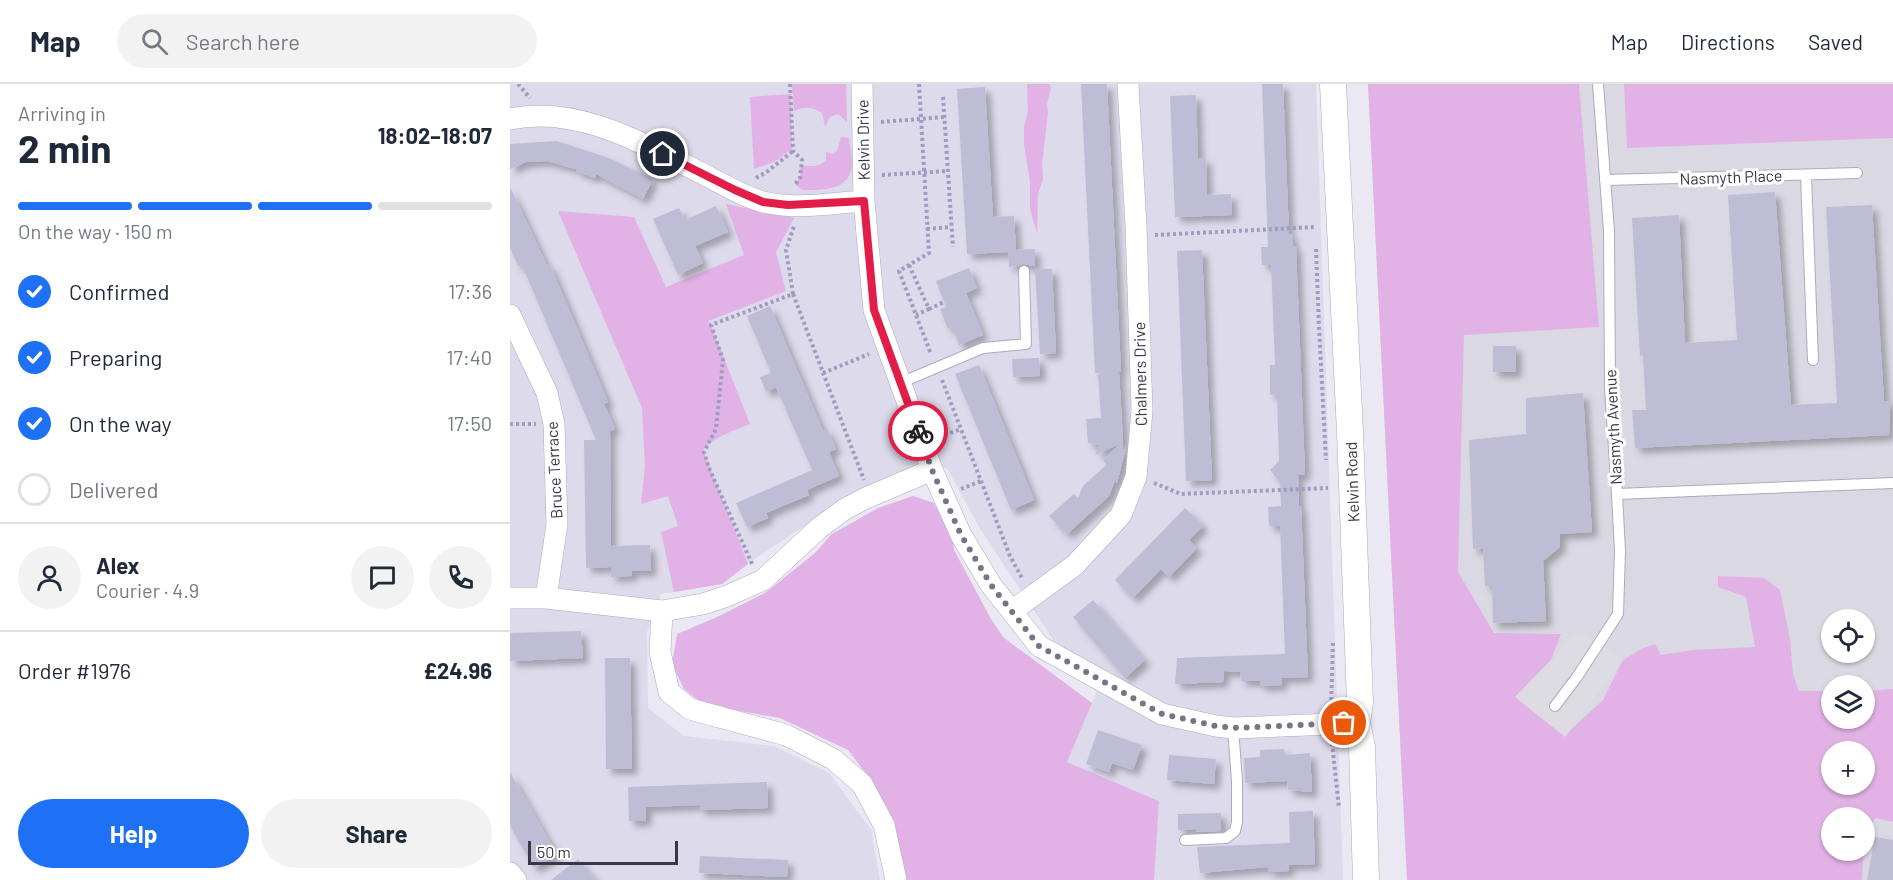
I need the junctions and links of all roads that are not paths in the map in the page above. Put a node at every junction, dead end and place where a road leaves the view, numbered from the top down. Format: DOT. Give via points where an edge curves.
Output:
graph roads {
  1 [pos="861,84"];
  2 [pos="1128,84"];
  3 [pos="1333,84"];
  4 [pos="1598,84"];
  5 [pos="510,119"];
  6 [pos="1857,173"];
  7 [pos="1806,175"];
  8 [pos="1605,180"];
  9 [pos="864,201"];
  10 [pos="1024,271"];
  11 [pos="510,315"];
  12 [pos="515,340"];
  13 [pos="1813,360"];
  14 [pos="900,383"];
  15 [pos="932,470"];
  16 [pos="1893,483"];
  17 [pos="1617,494"];
  18 [pos="510,598"];
  19 [pos="546,598"];
  20 [pos="662,611"];
  21 [pos="1012,611"];
  22 [pos="1555,706"];
  23 [pos="1357,723"];
  24 [pos="1233,728"];
  25 [pos="1185,840"];
  26 [pos="510,873"];
  27 [pos="516,880"];
  28 [pos="896,880"];
  29 [pos="1366,880"];
  1 -- 9 [label="street, Kelvin Drive"];
  2 -- 21 [label="street, Chalmers Drive" via="1142,411 1137,477 1121,514 1075,565"];
  3 -- 23 [label="street, Kelvin Road" via="1355,562 1360,702"];
  4 -- 8 [label="lane, Nasmyth Avenue"];
  5 -- 9 [label="street" via="565,117 625,135 763,202 788,205"];
  6 -- 7 [label="lane, Nasmyth Place"];
  7 -- 8 [label="lane, Nasmyth Place"];
  7 -- 13 [label="lane"];
  8 -- 17 [label="lane, Nasmyth Avenue"];
  9 -- 14 [label="street, Kelvin Drive" via="874,310"];
  10 -- 14 [label="lane" via="1026,344 983,348"];
  11 -- 12 [label="street, Bruce Terrace"];
  12 -- 19 [label="street, Bruce Terrace" via="547,393 554,424 557,524"];
  14 -- 15 [label="street, Kelvin Drive"];
  15 -- 20 [label="street" via="845,509 751,587 703,604"];
  15 -- 21 [label="street, Kelvin Drive" via="961,535"];
  16 -- 17 [label="lane, Nasmyth Avenue"];
  17 -- 22 [label="lane" via="1618,614"];
  18 -- 19 [label="street"];
  19 -- 20 [label="street"];
  20 -- 28 [label="street" via="660,652 669,692 690,709 786,735 833,759 862,784 884,825"];
  21 -- 24 [label="street, Kelvin Drive" via="1039,646 1162,714"];
  23 -- 24 [label="street, Kelvin Drive"];
  23 -- 29 [label="street, Kelvin Road" via="1362,747"];
  24 -- 25 [label="lane" via="1235,831 1226,838"];
  26 -- 27 [label="street"];
}
